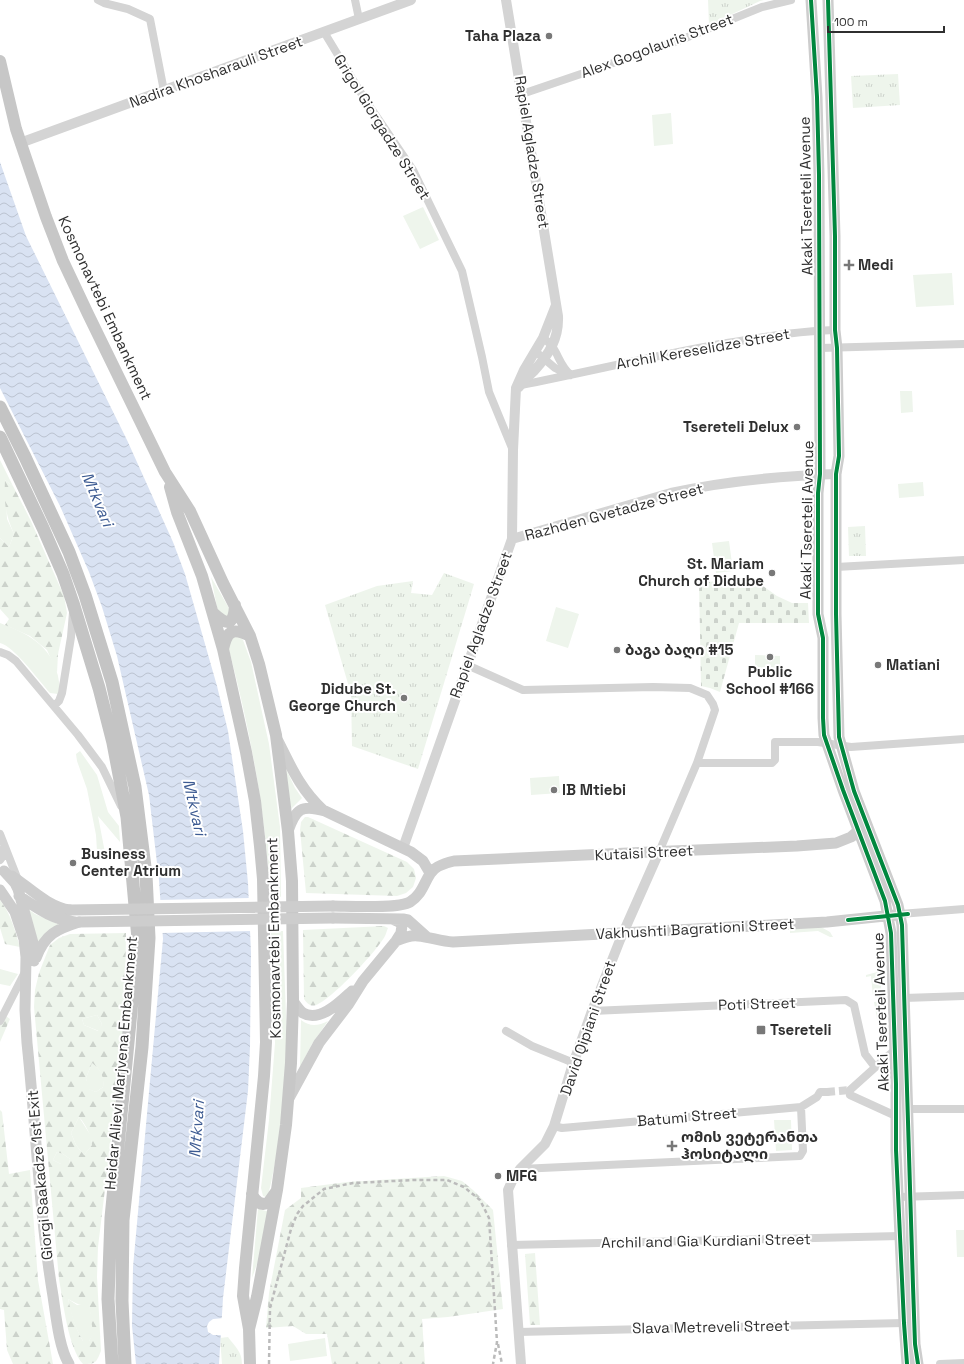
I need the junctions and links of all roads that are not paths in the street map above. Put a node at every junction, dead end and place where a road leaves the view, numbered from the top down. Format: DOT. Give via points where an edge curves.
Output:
graph roads {
  1 [pos="98,0"];
  2 [pos="355,0"];
  3 [pos="411,0"];
  4 [pos="506,0"];
  5 [pos="791,0"];
  6 [pos="811,0"];
  7 [pos="828,0"];
  8 [pos="359,19"];
  9 [pos="324,32"];
  10 [pos="0,61"];
  11 [pos="164,91"];
  12 [pos="522,94"];
  13 [pos="20,143"];
  14 [pos="556,305"];
  15 [pos="820,330"];
  16 [pos="835,330"];
  17 [pos="543,338"];
  18 [pos="964,344"];
  19 [pos="553,346"];
  20 [pos="820,348"];
  21 [pos="837,348"];
  22 [pos="535,351"];
  23 [pos="544,358"];
  24 [pos="571,375"];
  25 [pos="521,385"];
  26 [pos="515,394"];
  27 [pos="0,407"];
  28 [pos="0,437"];
  29 [pos="513,450"];
  30 [pos="165,472"];
  31 [pos="820,474"];
  32 [pos="836,474"];
  33 [pos="512,539"];
  34 [pos="964,560"];
  35 [pos="836,567"];
  36 [pos="73,603"];
  37 [pos="235,604"];
  38 [pos="213,613"];
  39 [pos="250,636"];
  40 [pos="223,649"];
  41 [pos="0,652"];
  42 [pos="467,665"];
  43 [pos="54,706"];
  44 [pos="276,735"];
  45 [pos="964,739"];
  46 [pos="827,744"];
  47 [pos="841,747"];
  48 [pos="697,763"];
  49 [pos="325,811"];
  50 [pos="127,817"];
  51 [pos="288,831"];
  52 [pos="858,831"];
  53 [pos="0,834"];
  54 [pos="4,846"];
  55 [pos="403,848"];
  56 [pos="659,852"];
  57 [pos="0,860"];
  58 [pos="2,869"];
  59 [pos="430,874"];
  60 [pos="18,880"];
  61 [pos="0,884"];
  62 [pos="0,890"];
  63 [pos="20,897"];
  64 [pos="964,909"];
  65 [pos="900,914"];
  66 [pos="889,916"];
  67 [pos="392,919"];
  68 [pos="72,920"];
  69 [pos="624,933"];
  70 [pos="427,937"];
  71 [pos="396,941"];
  72 [pos="34,961"];
  73 [pos="25,972"];
  74 [pos="363,981"];
  75 [pos="26,991"];
  76 [pos="964,996"];
  77 [pos="904,998"];
  78 [pos="292,1001"];
  79 [pos="592,1011"];
  80 [pos="0,1021"];
  81 [pos="506,1031"];
  82 [pos="895,1050"];
  83 [pos="574,1063"];
  84 [pos="876,1067"];
  85 [pos="828,1094"];
  86 [pos="289,1098"];
  87 [pos="801,1107"];
  88 [pos="964,1109"];
  89 [pos="907,1110"];
  90 [pos="896,1116"];
  91 [pos="554,1126"];
  92 [pos="520,1168"];
  93 [pos="277,1190"];
  94 [pos="252,1194"];
  95 [pos="964,1195"];
  96 [pos="910,1196"];
  97 [pos="898,1197"];
  98 [pos="900,1236"];
  99 [pos="511,1245"];
  100 [pos="904,1323"];
  101 [pos="249,1329"];
  102 [pos="518,1332"];
  103 [pos="68,1363"];
  104 [pos="123,1363"];
  105 [pos="964,1363"];
  106 [pos="112,1364"];
  107 [pos="250,1364"];
  108 [pos="521,1364"];
  109 [pos="907,1364"];
  110 [pos="918,1364"];
  111 [pos="940,1364"];
  1 -- 11 [label="street" via="150,19"];
  2 -- 8 [label="street"];
  3 -- 8 [label="street, Nadira Khosharauli Street"];
  4 -- 12 [label="street, Rapiel Agladze Street"];
  5 -- 12 [label="street, Alex Gogolauris Street" via="762,7 678,41"];
  6 -- 15 [label="main road, Akaki Tsereteli Avenue" via="819,167"];
  7 -- 16 [label="main road, Akaki Tsereteli Avenue"];
  8 -- 9 [label="street, Nadira Khosharauli Street"];
  9 -- 11 [label="street, Nadira Khosharauli Street"];
  9 -- 29 [label="street, Grigol Giorgadze Street" via="364,98 413,170 462,271 489,392"];
  10 -- 13 [label="main road, Kosmonavtebi Embankment"];
  11 -- 13 [label="street, Nadira Khosharauli Street"];
  12 -- 14 [label="street, Rapiel Agladze Street"];
  13 -- 30 [label="main road, Kosmonavtebi Embankment" via="63,261"];
  14 -- 17 [label="street, Rapiel Agladze Street"];
  14 -- 19 [label="street, Rapiel Agladze Street" via="558,327"];
  15 -- 16 [label="street, Archil Kereselidze Street"];
  15 -- 20 [label="main road, Akaki Tsereteli Avenue"];
  15 -- 24 [label="street, Archil Kereselidze Street" via="779,334 680,351"];
  16 -- 21 [label="main road, Akaki Tsereteli Avenue"];
  17 -- 19 [label="street"];
  17 -- 22 [label="street, Rapiel Agladze Street"];
  18 -- 21 [label="street"];
  19 -- 23 [label="street, Rapiel Agladze Street"];
  19 -- 24 [label="street" via="562,366"];
  20 -- 21 [label="street"];
  20 -- 31 [label="main road, Akaki Tsereteli Avenue"];
  21 -- 32 [label="main road, Akaki Tsereteli Avenue" via="839,456"];
  22 -- 23 [label="street"];
  22 -- 26 [label="street, Rapiel Agladze Street" via="518,380"];
  23 -- 24 [label="street"];
  23 -- 25 [label="street, Rapiel Agladze Street"];
  24 -- 25 [label="street, Archil Kereselidze Street"];
  25 -- 26 [label="street, Rapiel Agladze Street"];
  26 -- 29 [label="street, Rapiel Agladze Street"];
  27 -- 104 [label="highway, Heidar Alievi Marjvena Embankment" via="69,552 85,595 112,682 135,787 146,875 149,938 142,1047 124,1220"];
  28 -- 36 [label="highway, Heidar Alievi Marjvena Embankment" via="43,528"];
  29 -- 33 [label="street, Rapiel Agladze Street"];
  30 -- 37 [label="main road, Kosmonavtebi Embankment" via="190,510"];
  30 -- 38 [label="main road, Kosmonavtebi Embankment"];
  31 -- 32 [label="street, Razhden Gvetadze Street"];
  31 -- 33 [label="street, Razhden Gvetadze Street" via="785,476 671,493"];
  31 -- 46 [label="main road, Akaki Tsereteli Avenue" via="818,614 823,638 823,718"];
  32 -- 35 [label="main road, Akaki Tsereteli Avenue"];
  33 -- 42 [label="street, Rapiel Agladze Street"];
  34 -- 35 [label="street"];
  35 -- 47 [label="main road, Akaki Tsereteli Avenue" via="838,718"];
  36 -- 43 [label="street" via="71,637 62,693"];
  36 -- 50 [label="highway, Heidar Alievi Marjvena Embankment" via="113,743"];
  37 -- 38 [label="main road" via="233,618 229,622 220,620"];
  37 -- 39 [label="main road, Kosmonavtebi Embankment"];
  38 -- 40 [label="main road, Kosmonavtebi Embankment"];
  39 -- 40 [label="main road" via="237,631 230,633"];
  39 -- 44 [label="main road, Kosmonavtebi Embankment"];
  40 -- 94 [label="main road, Kosmonavtebi Embankment" via="254,794 263,879 266,1042"];
  41 -- 43 [label="street" via="16,661"];
  42 -- 48 [label="street, David Qipiani Street" via="523,690 693,688 707,695 715,710"];
  42 -- 55 [label="street, Rapiel Agladze Street"];
  43 -- 50 [label="street" via="102,767"];
  44 -- 49 [label="main road" via="301,785"];
  44 -- 51 [label="main road, Kosmonavtebi Embankment"];
  45 -- 47 [label="street"];
  46 -- 47 [label="street"];
  46 -- 48 [label="street" via="775,742 775,760 772,763"];
  46 -- 52 [label="main road, Akaki Tsereteli Avenue"];
  47 -- 65 [label="main road, Akaki Tsereteli Avenue" via="854,791"];
  48 -- 56 [label="street, David Qipiani Street"];
  49 -- 51 [label="main road" via="313,808 301,810 293,817"];
  49 -- 55 [label="main road"];
  50 -- 106 [label="highway, Heidar Alievi Marjvena Embankment" via="138,939 112,1218 108,1298"];
  51 -- 78 [label="main road, Kosmonavtebi Embankment" via="292,881"];
  52 -- 56 [label="main road, Kutaisi Street" via="836,843"];
  52 -- 66 [label="main road, Akaki Tsereteli Avenue"];
  53 -- 54 [label="street"];
  54 -- 57 [label="street"];
  54 -- 60 [label="street"];
  55 -- 59 [label="main road" via="423,861"];
  56 -- 59 [label="main road, Kutaisi Street" via="454,861 439,866"];
  56 -- 69 [label="street, David Qipiani Street"];
  58 -- 60 [label="main road"];
  58 -- 63 [label="main road, Giorgi Saakadze 1st Exit" via="14,883"];
  59 -- 68 [label="main road, bridge" via="421,891 414,899 403,905 332,906"];
  60 -- 68 [label="main road" via="62,909"];
  61 -- 63 [label="main road"];
  62 -- 73 [label="main road, Giorgi Saakadze 1st Exit" via="15,912 22,930"];
  63 -- 68 [label="main road" via="57,919"];
  63 -- 72 [label="main road, Giorgi Saakadze 1st Exit" via="33,943"];
  64 -- 65 [label="street, Vakhushti Bagrationi Street"];
  65 -- 66 [label="main road, Vakhushti Bagrationi Street"];
  65 -- 77 [label="main road, Akaki Tsereteli Avenue"];
  66 -- 69 [label="main road, Vakhushti Bagrationi Street" via="827,922"];
  66 -- 82 [label="main road, Akaki Tsereteli Avenue"];
  67 -- 68 [label="main road, Vakhushti Bagrationi Street, bridge"];
  67 -- 70 [label="main road, Vakhushti Bagrationi Street" via="408,920"];
  67 -- 71 [label="main road" via="402,925"];
  68 -- 72 [label="main road, Giorgi Saakadze 1st Exit" via="45,939"];
  69 -- 70 [label="main road, Vakhushti Bagrationi Street" via="453,942"];
  69 -- 79 [label="street, David Qipiani Street"];
  70 -- 71 [label="main road, Vakhushti Bagrationi Street" via="408,936"];
  71 -- 74 [label="main road"];
  72 -- 75 [label="main road, Giorgi Saakadze 1st Exit"];
  73 -- 75 [label="main road, Giorgi Saakadze 1st Exit"];
  73 -- 80 [label="street"];
  74 -- 78 [label="main road" via="324,1013 307,1015"];
  74 -- 86 [label="main road" via="312,1054"];
  75 -- 103 [label="main road, Giorgi Saakadze 1st Exit" via="27,1043 46,1254 58,1326"];
  76 -- 77 [label="street"];
  77 -- 89 [label="main road, Akaki Tsereteli Avenue"];
  78 -- 86 [label="main road, Kosmonavtebi Embankment"];
  79 -- 83 [label="street, David Qipiani Street"];
  79 -- 84 [label="street, Poti Street" via="846,1000 854,1005 865,1054"];
  81 -- 83 [label="street" via="532,1046"];
  82 -- 84 [label="street"];
  82 -- 90 [label="main road, Akaki Tsereteli Avenue"];
  83 -- 91 [label="street, David Qipiani Street"];
  84 -- 90 [label="street" via="851,1093"];
  85 -- 87 [label="street, Batumi Street" via="820,1092 817,1097"];
  86 -- 93 [label="main road, Kosmonavtebi Embankment"];
  87 -- 91 [label="street, Batumi Street" via="562,1128"];
  87 -- 92 [label="street" via="803,1151 800,1156"];
  88 -- 89 [label="street"];
  89 -- 96 [label="main road, Akaki Tsereteli Avenue"];
  90 -- 97 [label="main road, Akaki Tsereteli Avenue"];
  91 -- 92 [label="street, David Qipiani Street" via="545,1144"];
  92 -- 99 [label="street, David Qipiani Street" via="508,1190"];
  93 -- 94 [label="main road" via="266,1204 257,1201"];
  93 -- 101 [label="main road, Kosmonavtebi Embankment"];
  94 -- 101 [label="main road, Kosmonavtebi Embankment" via="243,1296"];
  95 -- 96 [label="street"];
  96 -- 97 [label="street"];
  96 -- 110 [label="main road, Akaki Tsereteli Avenue" via="915,1344"];
  97 -- 98 [label="main road, Akaki Tsereteli Avenue"];
  98 -- 99 [label="street, Archil and Gia Kurdiani Street"];
  98 -- 100 [label="main road, Akaki Tsereteli Avenue"];
  99 -- 102 [label="street, David Qipiani Street"];
  100 -- 102 [label="street, Slava Metreveli Street"];
  100 -- 109 [label="main road, Akaki Tsereteli Avenue"];
  101 -- 107 [label="main road, Kosmonavtebi Embankment"];
  102 -- 108 [label="street, David Qipiani Street"];
  105 -- 111 [label="street"];
}
